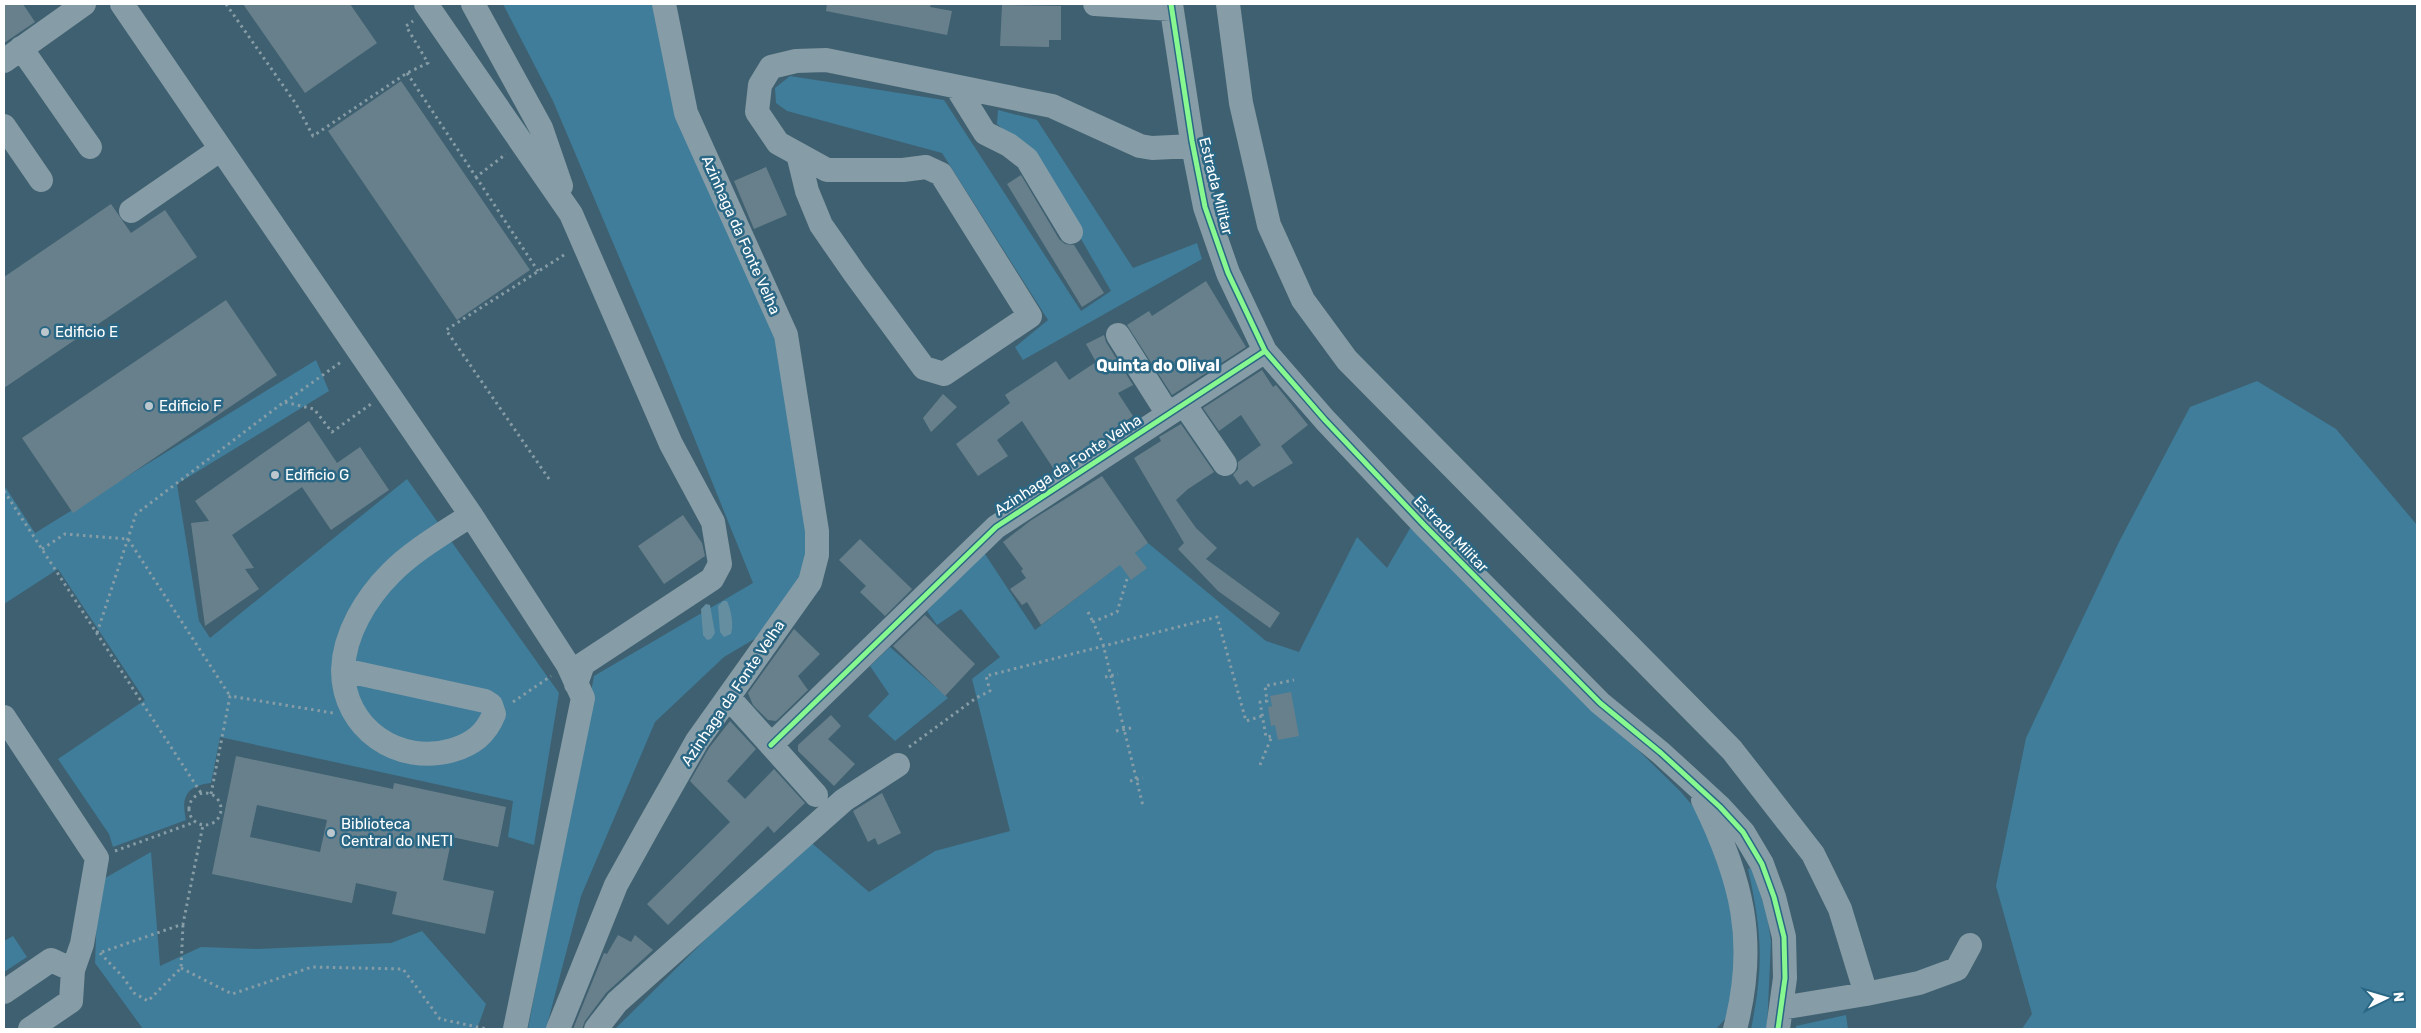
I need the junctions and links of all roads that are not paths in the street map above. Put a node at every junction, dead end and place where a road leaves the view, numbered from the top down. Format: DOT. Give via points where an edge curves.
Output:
graph roads {
  1 [pos="84,4"];
  2 [pos="122,4"];
  3 [pos="473,4"];
  4 [pos="664,4"];
  5 [pos="1095,4"];
  6 [pos="1228,4"];
  7 [pos="1171,6"];
  8 [pos="428,7"];
  9 [pos="12,55"];
  10 [pos="957,88"];
  11 [pos="4,126"];
  12 [pos="1193,146"];
  13 [pos="90,147"];
  14 [pos="221,149"];
  15 [pos="798,154"];
  16 [pos="41,180"];
  17 [pos="131,211"];
  18 [pos="571,214"];
  19 [pos="1072,232"];
  20 [pos="1118,335"];
  21 [pos="1265,351"];
  22 [pos="1176,409"];
  23 [pos="1225,464"];
  24 [pos="471,515"];
  25 [pos="343,670"];
  26 [pos="572,674"];
  27 [pos="728,698"];
  28 [pos="4,717"];
  29 [pos="771,746"];
  30 [pos="898,765"];
  31 [pos="1695,785"];
  32 [pos="816,795"];
  33 [pos="1970,945"];
  34 [pos="73,970"];
  35 [pos="4,992"];
  36 [pos="1866,994"];
  37 [pos="1779,1019"];
  38 [pos="30,1029"];
  39 [pos="515,1029"];
  40 [pos="558,1029"];
  41 [pos="596,1029"];
  42 [pos="1734,1029"];
  1 -- 9 [label="street"];
  2 -- 14 [label="street"];
  3 -- 18 [label="street" via="541,128"];
  4 -- 27 [label="street, Azinhaga da Fonte Velha" via="686,113 786,336 817,531 817,555 810,582"];
  5 -- 7 [label="street"];
  6 -- 36 [label="street" via="1241,103 1269,225 1303,300 1347,360 1732,750 1814,854 1840,909"];
  7 -- 12 [label="street, Estrada Militar"];
  8 -- 18 [label="street"];
  9 -- 13 [label="street"];
  10 -- 12 [label="street" via="1052,106 1140,146"];
  10 -- 15 [label="street" via="826,60 796,61 771,67 760,85 757,112 778,143"];
  10 -- 19 [label="street" via="984,133 1009,145 1027,159"];
  11 -- 16 [label="street"];
  12 -- 21 [label="street, Estrada Militar" via="1217,244"];
  14 -- 17 [label="street"];
  14 -- 24 [label="street"];
  15 -- 15 [label="street" via="827,170 926,167 942,174 1030,316 944,374 924,368 821,225 807,191"];
  18 -- 26 [label="street" via="671,444 712,522 720,564 712,579"];
  20 -- 22 [label="street"];
  21 -- 22 [label="street, Azinhaga da Fonte Velha"];
  21 -- 31 [label="street, Estrada Militar" via="1325,420 1600,703"];
  22 -- 23 [label="street"];
  22 -- 29 [label="street, Azinhaga da Fonte Velha" via="996,527"];
  24 -- 25 [label="street" via="410,556 390,574 368,601 352,631"];
  24 -- 26 [label="street"];
  25 -- 25 [label="street" via="485,701 491,705 494,714 482,736 468,743 440,754 420,755 402,751 384,743 365,728 345,690"];
  26 -- 39 [label="street" via="583,698"];
  27 -- 29 [label="street"];
  27 -- 40 [label="street, Azinhaga da Fonte Velha" via="698,741 616,885"];
  28 -- 34 [label="street" via="97,858 91,948"];
  29 -- 32 [label="street"];
  30 -- 41 [label="street" via="844,800 617,1002"];
  31 -- 37 [label="street, Estrada Militar" via="1743,832 1762,864 1774,897 1784,937 1785,978"];
  31 -- 42 [label="street, Estrada Militar" via="1722,839 1740,891 1746,948"];
  33 -- 36 [label="street" via="1956,969 1919,983"];
  34 -- 35 [label="street" via="51,960"];
  34 -- 38 [label="street" via="71,1001"];
  36 -- 37 [label="street"];
}
